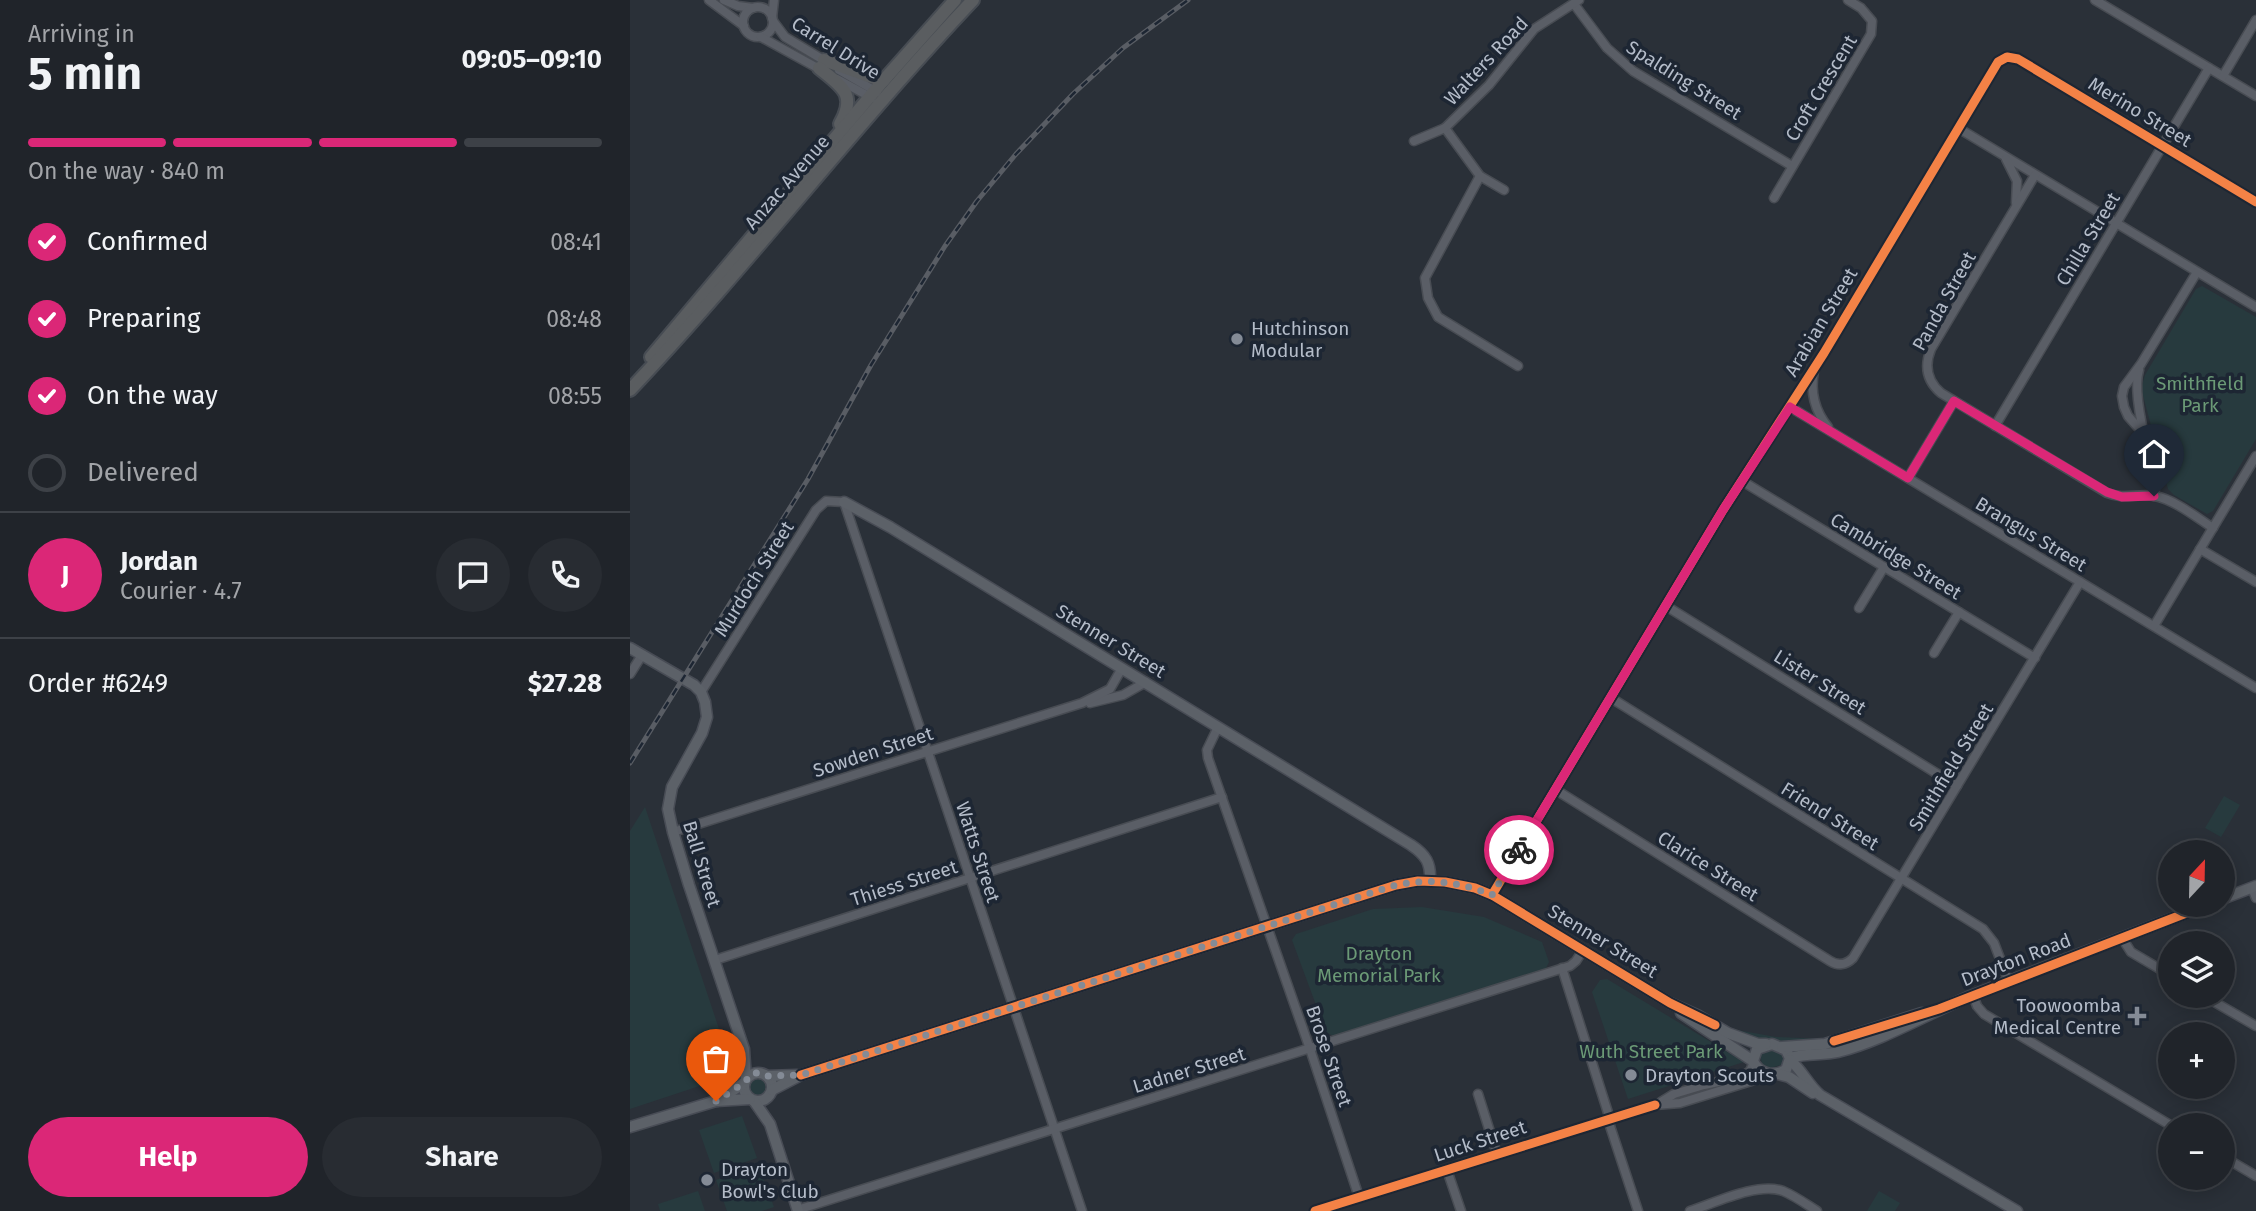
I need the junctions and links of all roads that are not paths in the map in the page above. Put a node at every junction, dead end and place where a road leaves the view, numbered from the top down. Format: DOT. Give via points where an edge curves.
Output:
graph roads {
  1 [pos="709,0"];
  2 [pos="724,0"];
  3 [pos="763,0"];
  4 [pos="774,0"];
  5 [pos="955,0"];
  6 [pos="974,0"];
  7 [pos="1848,0"];
  8 [pos="2095,0"];
  9 [pos="1577,2"];
  10 [pos="754,8"];
  11 [pos="772,20"];
  12 [pos="2256,20"];
  13 [pos="744,26"];
  14 [pos="761,37"];
  15 [pos="2006,57"];
  16 [pos="821,64"];
  17 [pos="2209,68"];
  18 [pos="2223,76"];
  19 [pos="879,94"];
  20 [pos="2256,96"];
  21 [pos="1445,128"];
  22 [pos="1958,128"];
  23 [pos="1414,141"];
  24 [pos="829,146"];
  25 [pos="2162,146"];
  26 [pos="2003,155"];
  27 [pos="1792,166"];
  28 [pos="2035,175"];
  29 [pos="1480,176"];
  30 [pos="1504,190"];
  31 [pos="1774,198"];
  32 [pos="2256,202"];
  33 [pos="2015,209"];
  34 [pos="2116,223"];
  35 [pos="2197,272"];
  36 [pos="2256,307"];
  37 [pos="2141,364"];
  38 [pos="1816,365"];
  39 [pos="1518,366"];
  40 [pos="630,382"];
  41 [pos="630,390"];
  42 [pos="1954,401"];
  43 [pos="1790,407"];
  44 [pos="1995,426"];
  45 [pos="2143,433"];
  46 [pos="1837,435"];
  47 [pos="2256,456"];
  48 [pos="1908,478"];
  49 [pos="1742,481"];
  50 [pos="2154,496"];
  51 [pos="845,502"];
  52 [pos="2213,528"];
  53 [pos="2200,549"];
  54 [pos="1884,567"];
  55 [pos="2080,582"];
  56 [pos="2256,582"];
  57 [pos="1666,606"];
  58 [pos="1859,608"];
  59 [pos="1959,612"];
  60 [pos="2154,626"];
  61 [pos="630,648"];
  62 [pos="1934,653"];
  63 [pos="642,655"];
  64 [pos="2035,657"];
  65 [pos="1122,668"];
  66 [pos="630,674"];
  67 [pos="1146,682"];
  68 [pos="2256,688"];
  69 [pos="701,692"];
  70 [pos="1611,698"];
  71 [pos="1083,703"];
  72 [pos="1218,727"];
  73 [pos="928,751"];
  74 [pos="1957,786"];
  75 [pos="1556,790"];
  76 [pos="1222,797"];
  77 [pos="673,832"];
  78 [pos="970,878"];
  79 [pos="1901,879"];
  80 [pos="1430,881"];
  81 [pos="2254,890"];
  82 [pos="1492,895"];
  83 [pos="2235,895"];
  84 [pos="2176,917"];
  85 [pos="1267,925"];
  86 [pos="2122,938"];
  87 [pos="1583,950"];
  88 [pos="715,960"];
  89 [pos="1844,964"];
  90 [pos="1562,968"];
  91 [pos="2158,968"];
  92 [pos="2009,982"];
  93 [pos="1973,996"];
  94 [pos="1670,1003"];
  95 [pos="1012,1008"];
  96 [pos="2225,1008"];
  97 [pos="1939,1009"];
  98 [pos="2256,1026"];
  99 [pos="1766,1044"];
  100 [pos="1782,1047"];
  101 [pos="744,1049"];
  102 [pos="1310,1049"];
  103 [pos="1819,1054"];
  104 [pos="1790,1059"];
  105 [pos="1754,1061"];
  106 [pos="1774,1074"];
  107 [pos="764,1075"];
  108 [pos="801,1075"];
  109 [pos="1805,1080"];
  110 [pos="745,1081"];
  111 [pos="770,1093"];
  112 [pos="1478,1094"];
  113 [pos="1820,1095"];
  114 [pos="752,1100"];
  115 [pos="716,1101"];
  116 [pos="1655,1105"];
  117 [pos="2158,1118"];
  118 [pos="1610,1119"];
  119 [pos="770,1124"];
  120 [pos="630,1128"];
  121 [pos="1055,1129"];
  122 [pos="1496,1154"];
  123 [pos="2235,1164"];
  124 [pos="1447,1170"];
  125 [pos="2256,1176"];
  126 [pos="1359,1197"];
  127 [pos="797,1211"];
  128 [pos="1082,1211"];
  129 [pos="1315,1211"];
  130 [pos="1461,1211"];
  131 [pos="1638,1211"];
  132 [pos="1690,1211"];
  133 [pos="1817,1211"];
  134 [pos="2017,1211"];
  1 -- 13 [label="street"];
  2 -- 10 [label="street"];
  3 -- 10 [label="street"];
  4 -- 11 [label="street"];
  5 -- 19 [label="highway, Anzac Avenue"];
  6 -- 19 [label="highway, Anzac Avenue"];
  7 -- 27 [label="street, Croft Crescent" via="1872,21 1871,34"];
  8 -- 17 [label="street"];
  9 -- 21 [label="street, Walters Road" via="1534,29 1489,85"];
  9 -- 27 [label="street, Spalding Street" via="1607,48 1633,71"];
  10 -- 11 [label="street" via="765,9"];
  10 -- 13 [label="street" via="745,15"];
  11 -- 14 [label="street" via="770,31"];
  11 -- 16 [label="street, Carrel Drive" via="785,37"];
  12 -- 18 [label="street"];
  13 -- 14 [label="street" via="750,35"];
  14 -- 16 [label="street, Carrel Drive"];
  15 -- 22 [label="street, Arabian Street" via="1996,64"];
  15 -- 25 [label="street, Merino Street" via="2018,59"];
  16 -- 19 [label="highway"];
  16 -- 19 [label="street, Carrel Drive"];
  16 -- 24 [label="highway" via="849,103"];
  17 -- 18 [label="street"];
  17 -- 25 [label="street, Chilla Street"];
  18 -- 20 [label="street"];
  19 -- 24 [label="highway, Anzac Avenue"];
  19 -- 41 [label="highway, Anzac Avenue" via="687,329"];
  21 -- 23 [label="street, Walters Road"];
  21 -- 29 [label="street"];
  22 -- 26 [label="street"];
  22 -- 38 [label="street, Arabian Street"];
  24 -- 40 [label="highway, Anzac Avenue"];
  25 -- 32 [label="street, Merino Street"];
  25 -- 34 [label="street, Chilla Street"];
  26 -- 28 [label="street"];
  26 -- 33 [label="street" via="2017,181"];
  27 -- 31 [label="street, Croft Crescent"];
  28 -- 33 [label="street, Panda Street"];
  28 -- 34 [label="street"];
  29 -- 30 [label="street"];
  29 -- 39 [label="street" via="1425,278 1428,298 1438,317"];
  33 -- 42 [label="street, Panda Street" via="1929,354 1930,381"];
  34 -- 35 [label="street"];
  34 -- 44 [label="street, Chilla Street"];
  35 -- 36 [label="street"];
  35 -- 37 [label="street"];
  37 -- 45 [label="street" via="2136,390"];
  37 -- 45 [label="street" via="2122,397 2126,411"];
  38 -- 43 [label="street, Arabian Street"];
  38 -- 46 [label="street" via="1812,381 1815,405"];
  42 -- 44 [label="street, Panda Street"];
  42 -- 48 [label="street"];
  43 -- 46 [label="street, Brangus Street"];
  43 -- 49 [label="street, Arabian Street"];
  44 -- 50 [label="street, Panda Street" via="2111,495"];
  45 -- 50 [label="street" via="2155,477"];
  46 -- 48 [label="street, Brangus Street"];
  47 -- 52 [label="street"];
  48 -- 55 [label="street, Brangus Street"];
  49 -- 54 [label="street, Cambridge Street"];
  49 -- 57 [label="street, Arabian Street"];
  50 -- 52 [label="street, Panda Street"];
  51 -- 65 [label="main road, Stenner Street"];
  51 -- 69 [label="street, Murdoch Street" via="826,501 816,510"];
  51 -- 73 [label="street, Watts Street"];
  52 -- 53 [label="street"];
  53 -- 56 [label="street"];
  53 -- 60 [label="street"];
  54 -- 58 [label="street"];
  54 -- 59 [label="street, Cambridge Street"];
  55 -- 60 [label="street, Brangus Street"];
  55 -- 64 [label="street, Smithfield Street"];
  57 -- 70 [label="street, Arabian Street"];
  57 -- 74 [label="street, Lister Street"];
  59 -- 62 [label="street"];
  59 -- 64 [label="street, Cambridge Street"];
  60 -- 68 [label="street, Brangus Street"];
  61 -- 63 [label="main road"];
  63 -- 66 [label="street"];
  63 -- 69 [label="main road"];
  64 -- 74 [label="street, Smithfield Street"];
  65 -- 67 [label="main road, Stenner Street"];
  65 -- 71 [label="street, Sowden Street" via="1110,689"];
  67 -- 71 [label="street, Sowden Street" via="1123,695"];
  67 -- 72 [label="main road, Stenner Street"];
  69 -- 77 [label="main road, Ball Street" via="707,710 705,725 670,794"];
  70 -- 75 [label="street, Arabian Street"];
  70 -- 79 [label="street, Friend Street"];
  71 -- 73 [label="street, Sowden Street"];
  72 -- 76 [label="street, Brose Street" via="1207,750"];
  72 -- 80 [label="main road, Stenner Street" via="1420,851 1428,861"];
  73 -- 77 [label="street, Sowden Street"];
  73 -- 78 [label="street, Watts Street"];
  74 -- 79 [label="street, Smithfield Street"];
  75 -- 82 [label="street, Arabian Street"];
  75 -- 89 [label="street, Clarice Street" via="1830,961"];
  76 -- 78 [label="street, Thiess Street"];
  76 -- 85 [label="street, Brose Street"];
  77 -- 88 [label="main road, Ball Street"];
  78 -- 88 [label="street, Thiess Street"];
  78 -- 95 [label="street, Watts Street"];
  79 -- 89 [label="street, Smithfield Street" via="1853,958"];
  79 -- 92 [label="street, Friend Street" via="1987,933"];
  80 -- 82 [label="main road, Stenner Street" via="1460,884"];
  80 -- 85 [label="main road" via="1396,885"];
  81 -- 83 [label="main road"];
  82 -- 87 [label="main road, Stenner Street"];
  84 -- 86 [label="main road, Drayton Road"];
  85 -- 95 [label="main road"];
  85 -- 102 [label="street, Brose Street"];
  86 -- 91 [label="street" via="2131,952"];
  86 -- 92 [label="main road, Drayton Road"];
  87 -- 90 [label="street, Ladner Street" via="1576,961"];
  87 -- 94 [label="main road, Stenner Street"];
  88 -- 101 [label="main road, Ball Street"];
  90 -- 102 [label="street, Ladner Street"];
  90 -- 118 [label="street"];
  92 -- 93 [label="main road, Drayton Road"];
  93 -- 97 [label="main road, Drayton Road"];
  93 -- 117 [label="street" via="1984,1014"];
  94 -- 99 [label="main road, Stenner Street" via="1728,1033"];
  94 -- 105 [label="main road, Stenner Street"];
  95 -- 108 [label="main road"];
  95 -- 121 [label="street, Watts Street"];
  96 -- 98 [label="street"];
  97 -- 100 [label="main road, Drayton Road" via="1825,1044"];
  97 -- 103 [label="main road, Drayton Road" via="1846,1049"];
  99 -- 100 [label="main road"];
  99 -- 105 [label="main road" via="1757,1049"];
  100 -- 104 [label="main road"];
  101 -- 107 [label="main road, Ball Street"];
  101 -- 110 [label="main road, Ball Street"];
  102 -- 121 [label="street, Ladner Street"];
  102 -- 126 [label="street, Brose Street"];
  103 -- 104 [label="main road, Drayton Road"];
  103 -- 109 [label="main road" via="1809,1062"];
  104 -- 106 [label="main road" via="1786,1070"];
  104 -- 109 [label="main road"];
  105 -- 106 [label="main road" via="1761,1071"];
  105 -- 116 [label="street, Luck Street" via="1742,1077 1675,1094"];
  106 -- 113 [label="main road" via="1789,1077"];
  106 -- 116 [label="street, Luck Street" via="1680,1103"];
  107 -- 108 [label="main road"];
  107 -- 110 [label="main road" via="752,1073"];
  107 -- 111 [label="main road" via="771,1082"];
  108 -- 111 [label="main road"];
  109 -- 113 [label="main road"];
  110 -- 114 [label="main road" via="744,1092"];
  110 -- 115 [label="main road"];
  111 -- 114 [label="main road" via="762,1101"];
  111 -- 119 [label="main road"];
  112 -- 122 [label="street"];
  113 -- 134 [label="main road"];
  114 -- 115 [label="main road"];
  114 -- 119 [label="main road"];
  115 -- 120 [label="main road"];
  116 -- 118 [label="street, Luck Street"];
  118 -- 122 [label="street, Luck Street"];
  118 -- 131 [label="street"];
  119 -- 127 [label="main road"];
  121 -- 127 [label="street, Ladner Street"];
  121 -- 128 [label="street, Watts Street"];
  122 -- 124 [label="street, Luck Street"];
  123 -- 125 [label="street"];
  124 -- 126 [label="street, Luck Street"];
  124 -- 130 [label="street"];
  126 -- 129 [label="street, Luck Street"];
  132 -- 133 [label="street" via="1769,1189 1783,1191"];
}
